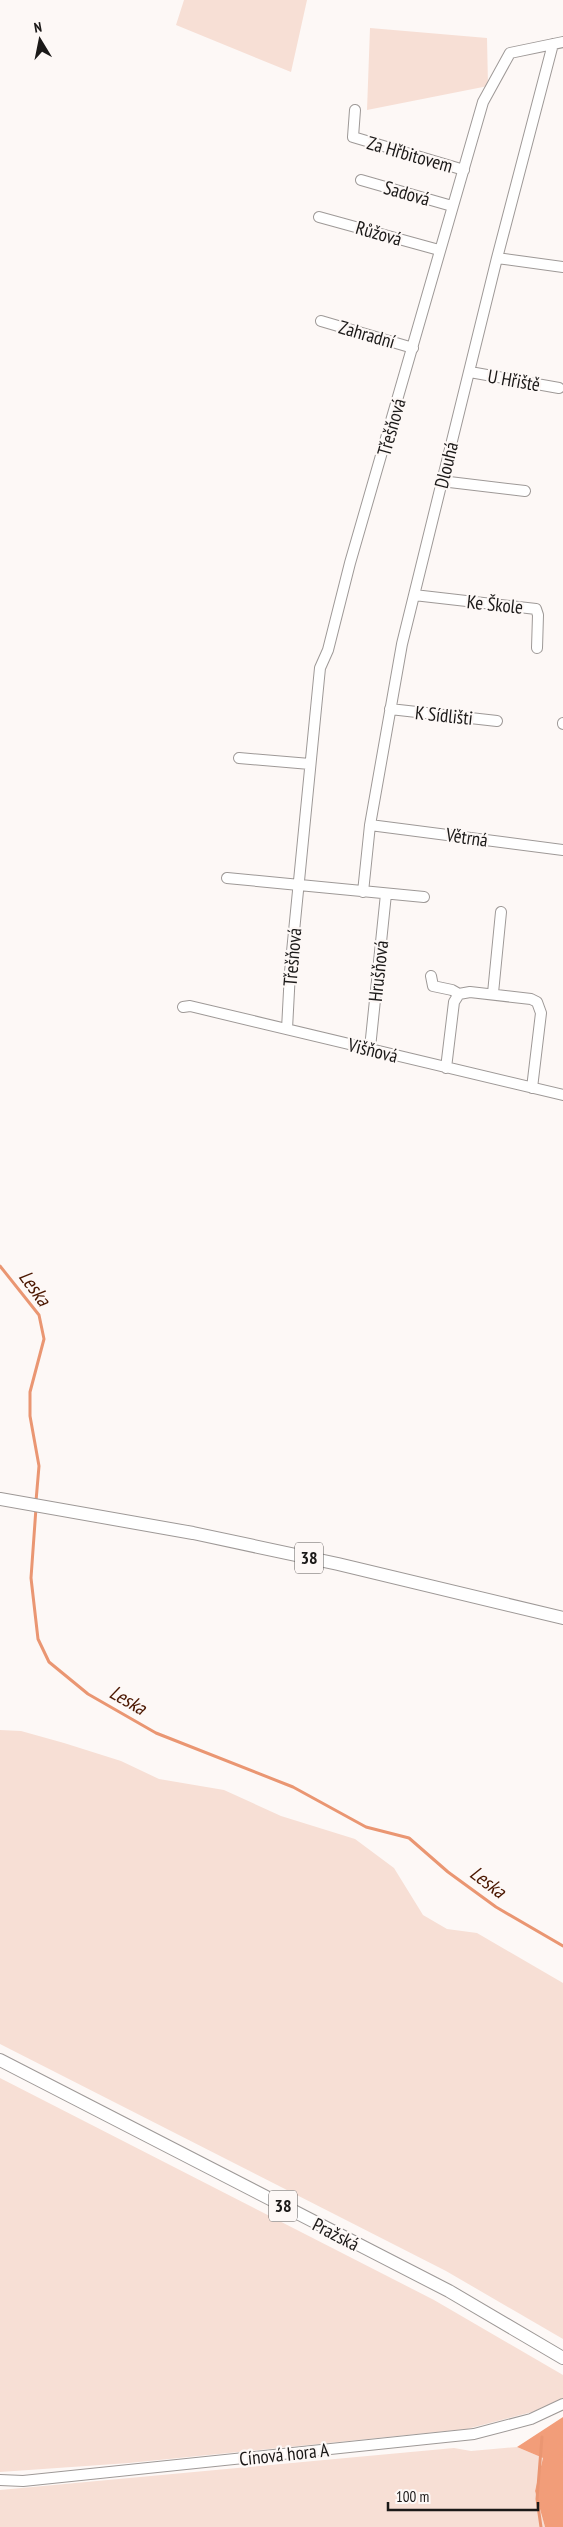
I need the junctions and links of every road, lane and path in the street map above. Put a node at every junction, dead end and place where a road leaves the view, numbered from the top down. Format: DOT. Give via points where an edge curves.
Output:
graph roads {
  1 [pos="558,43"];
  2 [pos="355,110"];
  3 [pos="464,170"];
  4 [pos="361,180"];
  5 [pos="452,206"];
  6 [pos="319,217"];
  7 [pos="439,250"];
  8 [pos="497,258"];
  9 [pos="563,267"];
  10 [pos="321,321"];
  11 [pos="413,348"];
  12 [pos="470,372"];
  13 [pos="559,388"];
  14 [pos="442,481"];
  15 [pos="525,491"];
  16 [pos="414,595"];
  17 [pos="537,648"];
  18 [pos="390,709"];
  19 [pos="497,721"];
  20 [pos="239,758"];
  21 [pos="310,764"];
  22 [pos="370,825"];
  23 [pos="563,850"];
  24 [pos="227,878"];
  25 [pos="299,886"];
  26 [pos="363,892"];
  27 [pos="386,894"];
  28 [pos="424,897"];
  29 [pos="501,912"];
  30 [pos="431,976"];
  31 [pos="493,993"];
  32 [pos="458,994"];
  33 [pos="182,1007"];
  34 [pos="287,1029"];
  35 [pos="370,1048"];
  36 [pos="446,1068"];
  37 [pos="532,1088"];
  38 [pos="563,1095"];
  39 [pos="3,1499"];
  40 [pos="563,1618"];
  41 [pos="0,2060"];
  42 [pos="563,2358"];
  43 [pos="563,2404"];
  44 [pos="0,2480"];
  1 -- 3 [label="street, Třešňová" via="510,53 486,93"];
  1 -- 8 [label="street, Dlouhá"];
  2 -- 3 [label="street, Za Hřbitovem" via="353,137"];
  3 -- 5 [label="street, Třešňová"];
  4 -- 5 [label="street, Sadová"];
  5 -- 7 [label="street, Třešňová"];
  6 -- 7 [label="street, Růžová"];
  7 -- 11 [label="street, Třešňová"];
  8 -- 9 [label="street"];
  8 -- 12 [label="street, Dlouhá"];
  10 -- 11 [label="street, Zahradní"];
  11 -- 21 [label="street, Třešňová" via="328,650 320,668"];
  12 -- 13 [label="street, U Hřiště"];
  12 -- 14 [label="street, Dlouhá"];
  14 -- 15 [label="street"];
  14 -- 16 [label="street, Dlouhá"];
  16 -- 17 [label="street, Ke Škole" via="536,609"];
  16 -- 18 [label="street, Dlouhá"];
  18 -- 19 [label="street, K Sídlišti"];
  18 -- 22 [label="street, Dlouhá"];
  20 -- 21 [label="street"];
  21 -- 25 [label="street, Třešňová"];
  22 -- 23 [label="street, Větrná"];
  22 -- 26 [label="street, Dlouhá"];
  24 -- 25 [label="street"];
  25 -- 26 [label="street"];
  25 -- 34 [label="street, Třešňová"];
  26 -- 27 [label="street"];
  27 -- 28 [label="street"];
  27 -- 35 [label="street, Hrušňová"];
  29 -- 31 [label="street"];
  30 -- 32 [label="street" via="433,986"];
  31 -- 32 [label="street"];
  31 -- 37 [label="street" via="531,999 540,1008"];
  32 -- 36 [label="street" via="454,1002"];
  33 -- 34 [label="street, Višňová" via="190,1006"];
  34 -- 35 [label="street, Višňová"];
  35 -- 36 [label="street, Višňová"];
  36 -- 37 [label="street, Višňová"];
  37 -- 38 [label="street, Višňová"];
  39 -- 40 [label="main road, 38" via="193,1533"];
  41 -- 42 [label="main road, Pražská / 38" via="449,2291"];
  43 -- 44 [label="street, Cínová hora A" via="531,2419 474,2434 23,2481"];
}
